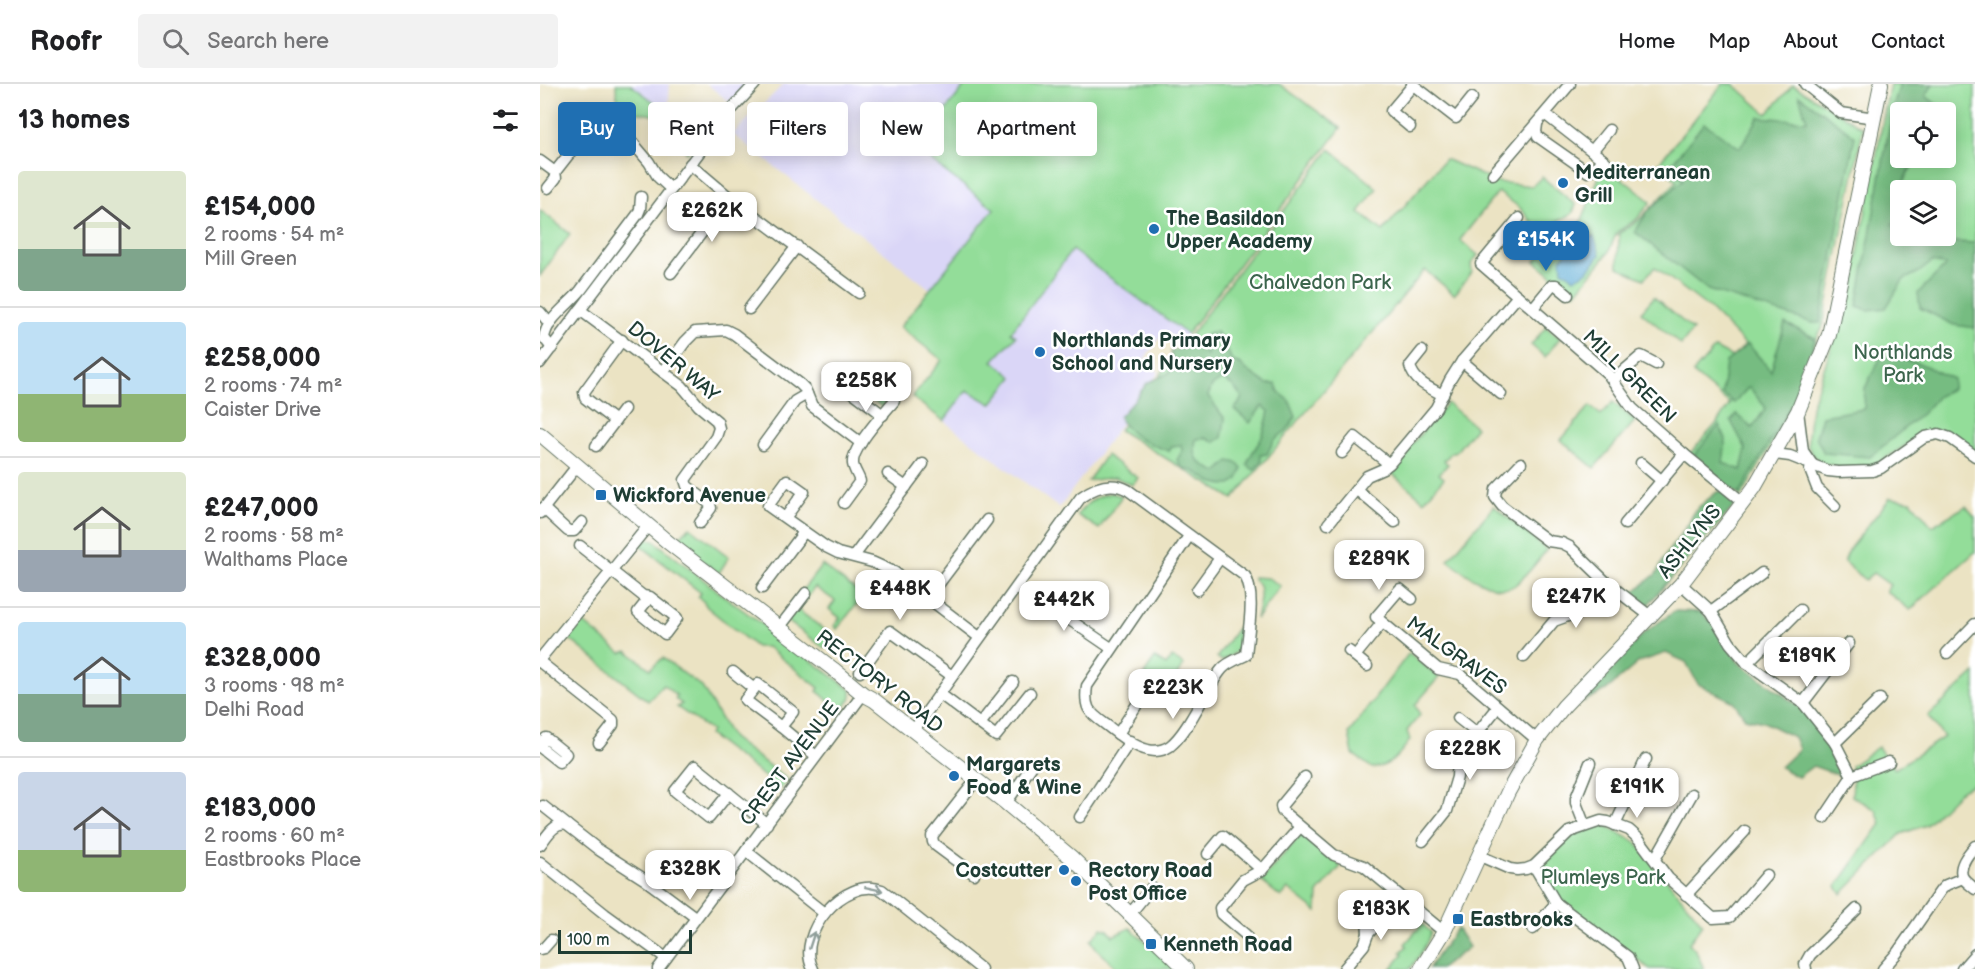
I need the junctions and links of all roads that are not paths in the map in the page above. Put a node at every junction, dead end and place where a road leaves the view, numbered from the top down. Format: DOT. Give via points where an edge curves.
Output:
graph roads {
  1 [pos="754,84"];
  2 [pos="1570,84"];
  3 [pos="1805,84"];
  4 [pos="1881,84"];
  5 [pos="1413,85"];
  6 [pos="1472,98"];
  7 [pos="1546,115"];
  8 [pos="1875,118"];
  9 [pos="1537,124"];
  10 [pos="1410,127"];
  11 [pos="1609,130"];
  12 [pos="1592,151"];
  13 [pos="540,161"];
  14 [pos="690,164"];
  15 [pos="555,172"];
  16 [pos="1493,174"];
  17 [pos="548,188"];
  18 [pos="671,189"];
  19 [pos="641,196"];
  20 [pos="729,197"];
  21 [pos="1519,218"];
  22 [pos="797,246"];
  23 [pos="671,273"];
  24 [pos="859,293"];
  25 [pos="1568,295"];
  26 [pos="1518,296"];
  27 [pos="1533,308"];
  28 [pos="749,309"];
  29 [pos="580,310"];
  30 [pos="540,312"];
  31 [pos="550,324"];
  32 [pos="622,340"];
  33 [pos="552,348"];
  34 [pos="1422,351"];
  35 [pos="1462,361"];
  36 [pos="540,363"];
  37 [pos="1656,364"];
  38 [pos="663,372"];
  39 [pos="1613,380"];
  40 [pos="842,384"];
  41 [pos="807,394"];
  42 [pos="1501,394"];
  43 [pos="1443,395"];
  44 [pos="894,401"];
  45 [pos="624,409"];
  46 [pos="1798,411"];
  47 [pos="883,415"];
  48 [pos="615,421"];
  49 [pos="540,434"];
  50 [pos="861,443"];
  51 [pos="763,445"];
  52 [pos="596,446"];
  53 [pos="1342,453"];
  54 [pos="1684,454"];
  55 [pos="1775,454"];
  56 [pos="1975,456"];
  57 [pos="1521,463"];
  58 [pos="1641,463"];
  59 [pos="923,464"];
  60 [pos="1389,464"];
  61 [pos="1812,464"];
  62 [pos="577,466"];
  63 [pos="888,474"];
  64 [pos="1662,481"];
  65 [pos="906,487"];
  66 [pos="1357,490"];
  67 [pos="844,503"];
  68 [pos="1744,503"];
  69 [pos="1835,506"];
  70 [pos="542,510"];
  71 [pos="785,518"];
  72 [pos="987,520"];
  73 [pos="582,522"];
  74 [pos="1395,522"];
  75 [pos="700,524"];
  76 [pos="1328,524"];
  77 [pos="1625,524"];
  78 [pos="648,526"];
  79 [pos="804,532"];
  80 [pos="1189,536"];
  81 [pos="580,546"];
  82 [pos="854,556"];
  83 [pos="1220,558"];
  84 [pos="613,571"];
  85 [pos="1762,573"];
  86 [pos="1606,582"];
  87 [pos="1681,584"];
  88 [pos="1564,587"];
  89 [pos="762,588"];
  90 [pos="1197,590"];
  91 [pos="806,593"];
  92 [pos="650,597"];
  93 [pos="928,598"];
  94 [pos="1412,599"];
  95 [pos="1083,600"];
  96 [pos="1586,605"];
  97 [pos="1800,610"];
  98 [pos="1710,611"];
  99 [pos="1650,616"];
  100 [pos="1382,623"];
  101 [pos="1975,624"];
  102 [pos="779,628"];
  103 [pos="979,637"];
  104 [pos="1849,643"];
  105 [pos="1111,648"];
  106 [pos="1947,653"];
  107 [pos="1524,657"];
  108 [pos="540,660"];
  109 [pos="1746,663"];
  110 [pos="1366,666"];
  111 [pos="732,672"];
  112 [pos="860,672"];
  113 [pos="952,676"];
  114 [pos="1013,682"];
  115 [pos="754,689"];
  116 [pos="1147,689"];
  117 [pos="1030,693"];
  118 [pos="863,694"];
  119 [pos="940,694"];
  120 [pos="1880,699"];
  121 [pos="1803,703"];
  122 [pos="1498,707"];
  123 [pos="1458,718"];
  124 [pos="980,724"];
  125 [pos="781,727"];
  126 [pos="913,730"];
  127 [pos="1478,733"];
  128 [pos="1118,734"];
  129 [pos="1537,740"];
  130 [pos="1130,741"];
  131 [pos="599,743"];
  132 [pos="1835,743"];
  133 [pos="816,756"];
  134 [pos="1646,759"];
  135 [pos="1888,762"];
  136 [pos="1590,763"];
  137 [pos="1034,764"];
  138 [pos="1852,776"];
  139 [pos="1305,777"];
  140 [pos="976,780"];
  141 [pos="729,793"];
  142 [pos="1692,794"];
  143 [pos="1006,803"];
  144 [pos="543,806"];
  145 [pos="1080,818"];
  146 [pos="1824,818"];
  147 [pos="767,824"];
  148 [pos="567,825"];
  149 [pos="1615,825"];
  150 [pos="1585,826"];
  151 [pos="1300,827"];
  152 [pos="1745,831"];
  153 [pos="1423,841"];
  154 [pos="540,845"];
  155 [pos="1975,846"];
  156 [pos="746,852"];
  157 [pos="1208,854"];
  158 [pos="1480,856"];
  159 [pos="1655,859"];
  160 [pos="540,862"];
  161 [pos="1534,866"];
  162 [pos="1262,870"];
  163 [pos="974,874"];
  164 [pos="1766,876"];
  165 [pos="1963,878"];
  166 [pos="1152,887"];
  167 [pos="1975,889"];
  168 [pos="1686,895"];
  169 [pos="1400,897"];
  170 [pos="1556,903"];
  171 [pos="1357,907"];
  172 [pos="1857,909"];
  173 [pos="825,913"];
  174 [pos="1130,914"];
  175 [pos="695,917"];
  176 [pos="1533,929"];
  177 [pos="1444,932"];
  178 [pos="1368,934"];
  179 [pos="1246,935"];
  180 [pos="551,940"];
  181 [pos="540,949"];
  182 [pos="1975,954"];
  183 [pos="666,958"];
  184 [pos="658,969"];
  185 [pos="813,969"];
  186 [pos="981,969"];
  187 [pos="1186,969"];
  188 [pos="1344,969"];
  189 [pos="1420,969"];
  190 [pos="1633,969"];
  191 [pos="1806,969"];
  192 [pos="1883,969"];
  193 [pos="1962,969"];
  1 -- 14 [label="street"];
  2 -- 7 [label="street"];
  3 -- 8 [label="street" via="1841,113"];
  4 -- 8 [label="street, ASHLYNS"];
  5 -- 6 [label="street" via="1456,118"];
  5 -- 10 [label="street" via="1391,111"];
  7 -- 9 [label="street"];
  7 -- 12 [label="street"];
  8 -- 46 [label="street, ASHLYNS" via="1829,335"];
  9 -- 12 [label="street" via="1538,137 1592,171 1604,161"];
  9 -- 16 [label="street"];
  11 -- 12 [label="street"];
  13 -- 15 [label="street"];
  14 -- 18 [label="street"];
  14 -- 20 [label="street"];
  15 -- 17 [label="street" via="556,178"];
  15 -- 18 [label="street" via="590,131 633,143"];
  18 -- 29 [label="street"];
  19 -- 31 [label="street" via="638,214"];
  20 -- 22 [label="street"];
  20 -- 23 [label="street"];
  21 -- 26 [label="street, MILL GREEN" via="1481,264"];
  22 -- 24 [label="street"];
  22 -- 28 [label="street"];
  25 -- 27 [label="street" via="1552,285"];
  26 -- 27 [label="street, MILL GREEN"];
  26 -- 35 [label="street"];
  27 -- 39 [label="street, MILL GREEN"];
  29 -- 32 [label="street, DOVER WAY"];
  29 -- 33 [label="street"];
  30 -- 31 [label="street"];
  31 -- 33 [label="street" via="544,338"];
  32 -- 38 [label="street, DOVER WAY"];
  32 -- 48 [label="street" via="585,389 584,396"];
  33 -- 36 [label="street"];
  34 -- 43 [label="street" via="1410,366 1412,373"];
  35 -- 42 [label="street"];
  35 -- 43 [label="street"];
  37 -- 39 [label="street" via="1641,356"];
  38 -- 41 [label="street" via="695,332 726,330 800,384"];
  38 -- 75 [label="street, DOVER WAY" via="718,424 716,436 685,480 710,504"];
  39 -- 54 [label="street, MILL GREEN" via="1632,408"];
  40 -- 47 [label="street"];
  41 -- 50 [label="street" via="812,406"];
  41 -- 51 [label="street" via="795,401"];
  43 -- 60 [label="street"];
  44 -- 47 [label="street"];
  45 -- 48 [label="street"];
  46 -- 55 [label="street, ASHLYNS"];
  46 -- 61 [label="street" via="1803,451"];
  47 -- 50 [label="street"];
  48 -- 52 [label="street"];
  49 -- 62 [label="street, RECTORY ROAD"];
  50 -- 67 [label="street" via="853,462 860,481"];
  53 -- 60 [label="street" via="1355,437"];
  54 -- 64 [label="street"];
  54 -- 68 [label="street, MILL GREEN"];
  55 -- 61 [label="street"];
  55 -- 68 [label="street, ASHLYNS"];
  56 -- 61 [label="street" via="1944,435 1931,435 1872,471 1828,471"];
  57 -- 86 [label="street" via="1496,489 1495,497 1548,541 1570,547"];
  58 -- 64 [label="street"];
  59 -- 65 [label="street"];
  60 -- 66 [label="street" via="1368,475"];
  61 -- 69 [label="street" via="1810,470 1817,488"];
  62 -- 70 [label="street"];
  62 -- 78 [label="street, RECTORY ROAD"];
  63 -- 65 [label="street"];
  64 -- 77 [label="street"];
  65 -- 82 [label="street"];
  66 -- 74 [label="street"];
  66 -- 76 [label="street"];
  68 -- 87 [label="street, ASHLYNS"];
  70 -- 73 [label="street" via="568,531 574,531"];
  71 -- 79 [label="street"];
  72 -- 93 [label="street"];
  78 -- 84 [label="street"];
  78 -- 102 [label="street, RECTORY ROAD"];
  79 -- 82 [label="street" via="832,550"];
  79 -- 89 [label="street"];
  80 -- 83 [label="street"];
  80 -- 103 [label="street" via="1123,488 1100,486 1081,497"];
  80 -- 105 [label="street"];
  81 -- 84 [label="street"];
  82 -- 93 [label="street" via="889,569"];
  83 -- 90 [label="street"];
  83 -- 130 [label="street" via="1248,581 1246,655 1223,668 1169,747 1149,750"];
  84 -- 92 [label="street" via="643,596"];
  84 -- 108 [label="street"];
  85 -- 98 [label="street"];
  86 -- 96 [label="street"];
  86 -- 99 [label="street"];
  87 -- 98 [label="street"];
  87 -- 99 [label="street, ASHLYNS"];
  88 -- 96 [label="street"];
  91 -- 102 [label="street"];
  93 -- 103 [label="street"];
  94 -- 100 [label="street" via="1400,589 1376,617"];
  95 -- 105 [label="street" via="1070,620"];
  96 -- 107 [label="street" via="1579,612 1554,621"];
  97 -- 109 [label="street"];
  98 -- 109 [label="street"];
  99 -- 129 [label="street, ASHLYNS"];
  100 -- 110 [label="street" via="1352,654"];
  100 -- 122 [label="street, MALGRAVES" via="1438,669 1460,674"];
  101 -- 106 [label="street"];
  102 -- 118 [label="street, RECTORY ROAD"];
  103 -- 113 [label="street"];
  104 -- 121 [label="street"];
  105 -- 128 [label="street" via="1087,686 1085,700 1096,718"];
  108 -- 131 [label="street" via="613,720"];
  109 -- 121 [label="street"];
  111 -- 115 [label="street"];
  112 -- 113 [label="street" via="890,631"];
  113 -- 119 [label="street"];
  114 -- 124 [label="street"];
  115 -- 125 [label="street" via="745,700"];
  115 -- 125 [label="street" via="758,684 793,712"];
  116 -- 128 [label="street"];
  117 -- 124 [label="street" via="996,736"];
  118 -- 126 [label="street, RECTORY ROAD"];
  118 -- 133 [label="street, CREST AVENUE"];
  119 -- 124 [label="street"];
  119 -- 126 [label="street"];
  120 -- 132 [label="street"];
  121 -- 132 [label="street"];
  122 -- 127 [label="street"];
  122 -- 129 [label="street, MALGRAVES"];
  123 -- 127 [label="street"];
  125 -- 133 [label="street"];
  126 -- 140 [label="street, RECTORY ROAD"];
  127 -- 153 [label="street" via="1458,757 1457,777 1447,811"];
  128 -- 130 [label="street"];
  129 -- 158 [label="street, ASHLYNS"];
  130 -- 145 [label="street"];
  132 -- 138 [label="street"];
  133 -- 147 [label="street, CREST AVENUE"];
  134 -- 149 [label="street"];
  135 -- 138 [label="street"];
  136 -- 150 [label="street" via="1576,798"];
  137 -- 143 [label="street"];
  138 -- 146 [label="street"];
  139 -- 151 [label="street" via="1281,806"];
  140 -- 143 [label="street, RECTORY ROAD"];
  140 -- 163 [label="street" via="932,836 935,845"];
  141 -- 141 [label="street" via="708,818 675,791 695,766"];
  141 -- 147 [label="street"];
  142 -- 159 [label="street"];
  143 -- 174 [label="street, RECTORY ROAD" via="1072,858"];
  144 -- 148 [label="street"];
  147 -- 156 [label="street, CREST AVENUE"];
  148 -- 154 [label="street" via="555,827"];
  148 -- 175 [label="street"];
  149 -- 150 [label="street" via="1601,821"];
  149 -- 159 [label="street" via="1634,834"];
  150 -- 161 [label="street" via="1564,836"];
  151 -- 162 [label="street"];
  151 -- 169 [label="street" via="1337,857 1364,867"];
  152 -- 168 [label="street"];
  155 -- 165 [label="street" via="1965,860"];
  156 -- 173 [label="street"];
  156 -- 175 [label="street, CREST AVENUE"];
  157 -- 162 [label="street" via="1223,836"];
  158 -- 161 [label="street" via="1517,870"];
  158 -- 177 [label="street, ASHLYNS"];
  159 -- 168 [label="street"];
  160 -- 183 [label="street"];
  161 -- 170 [label="street"];
  162 -- 179 [label="street" via="1243,880 1220,908 1221,914"];
  164 -- 168 [label="street" via="1730,917 1710,917"];
  165 -- 167 [label="street"];
  165 -- 192 [label="street" via="1941,890"];
  166 -- 174 [label="street"];
  169 -- 177 [label="street"];
  169 -- 178 [label="street"];
  170 -- 176 [label="street"];
  170 -- 190 [label="street" via="1628,957"];
  171 -- 178 [label="street" via="1367,915"];
  172 -- 191 [label="street" via="1810,955 1804,964"];
  185 -- 173 [label="street, one-way" via="808,950"];
  173 -- 186 [label="street, one-way" via="848,893 875,887"];
  174 -- 187 [label="street, RECTORY ROAD"];
  175 -- 183 [label="street, CREST AVENUE"];
  177 -- 189 [label="street, ASHLYNS"];
  178 -- 188 [label="street"];
  180 -- 181 [label="street"];
  182 -- 193 [label="street"];
  183 -- 184 [label="street, CREST AVENUE"];
}
